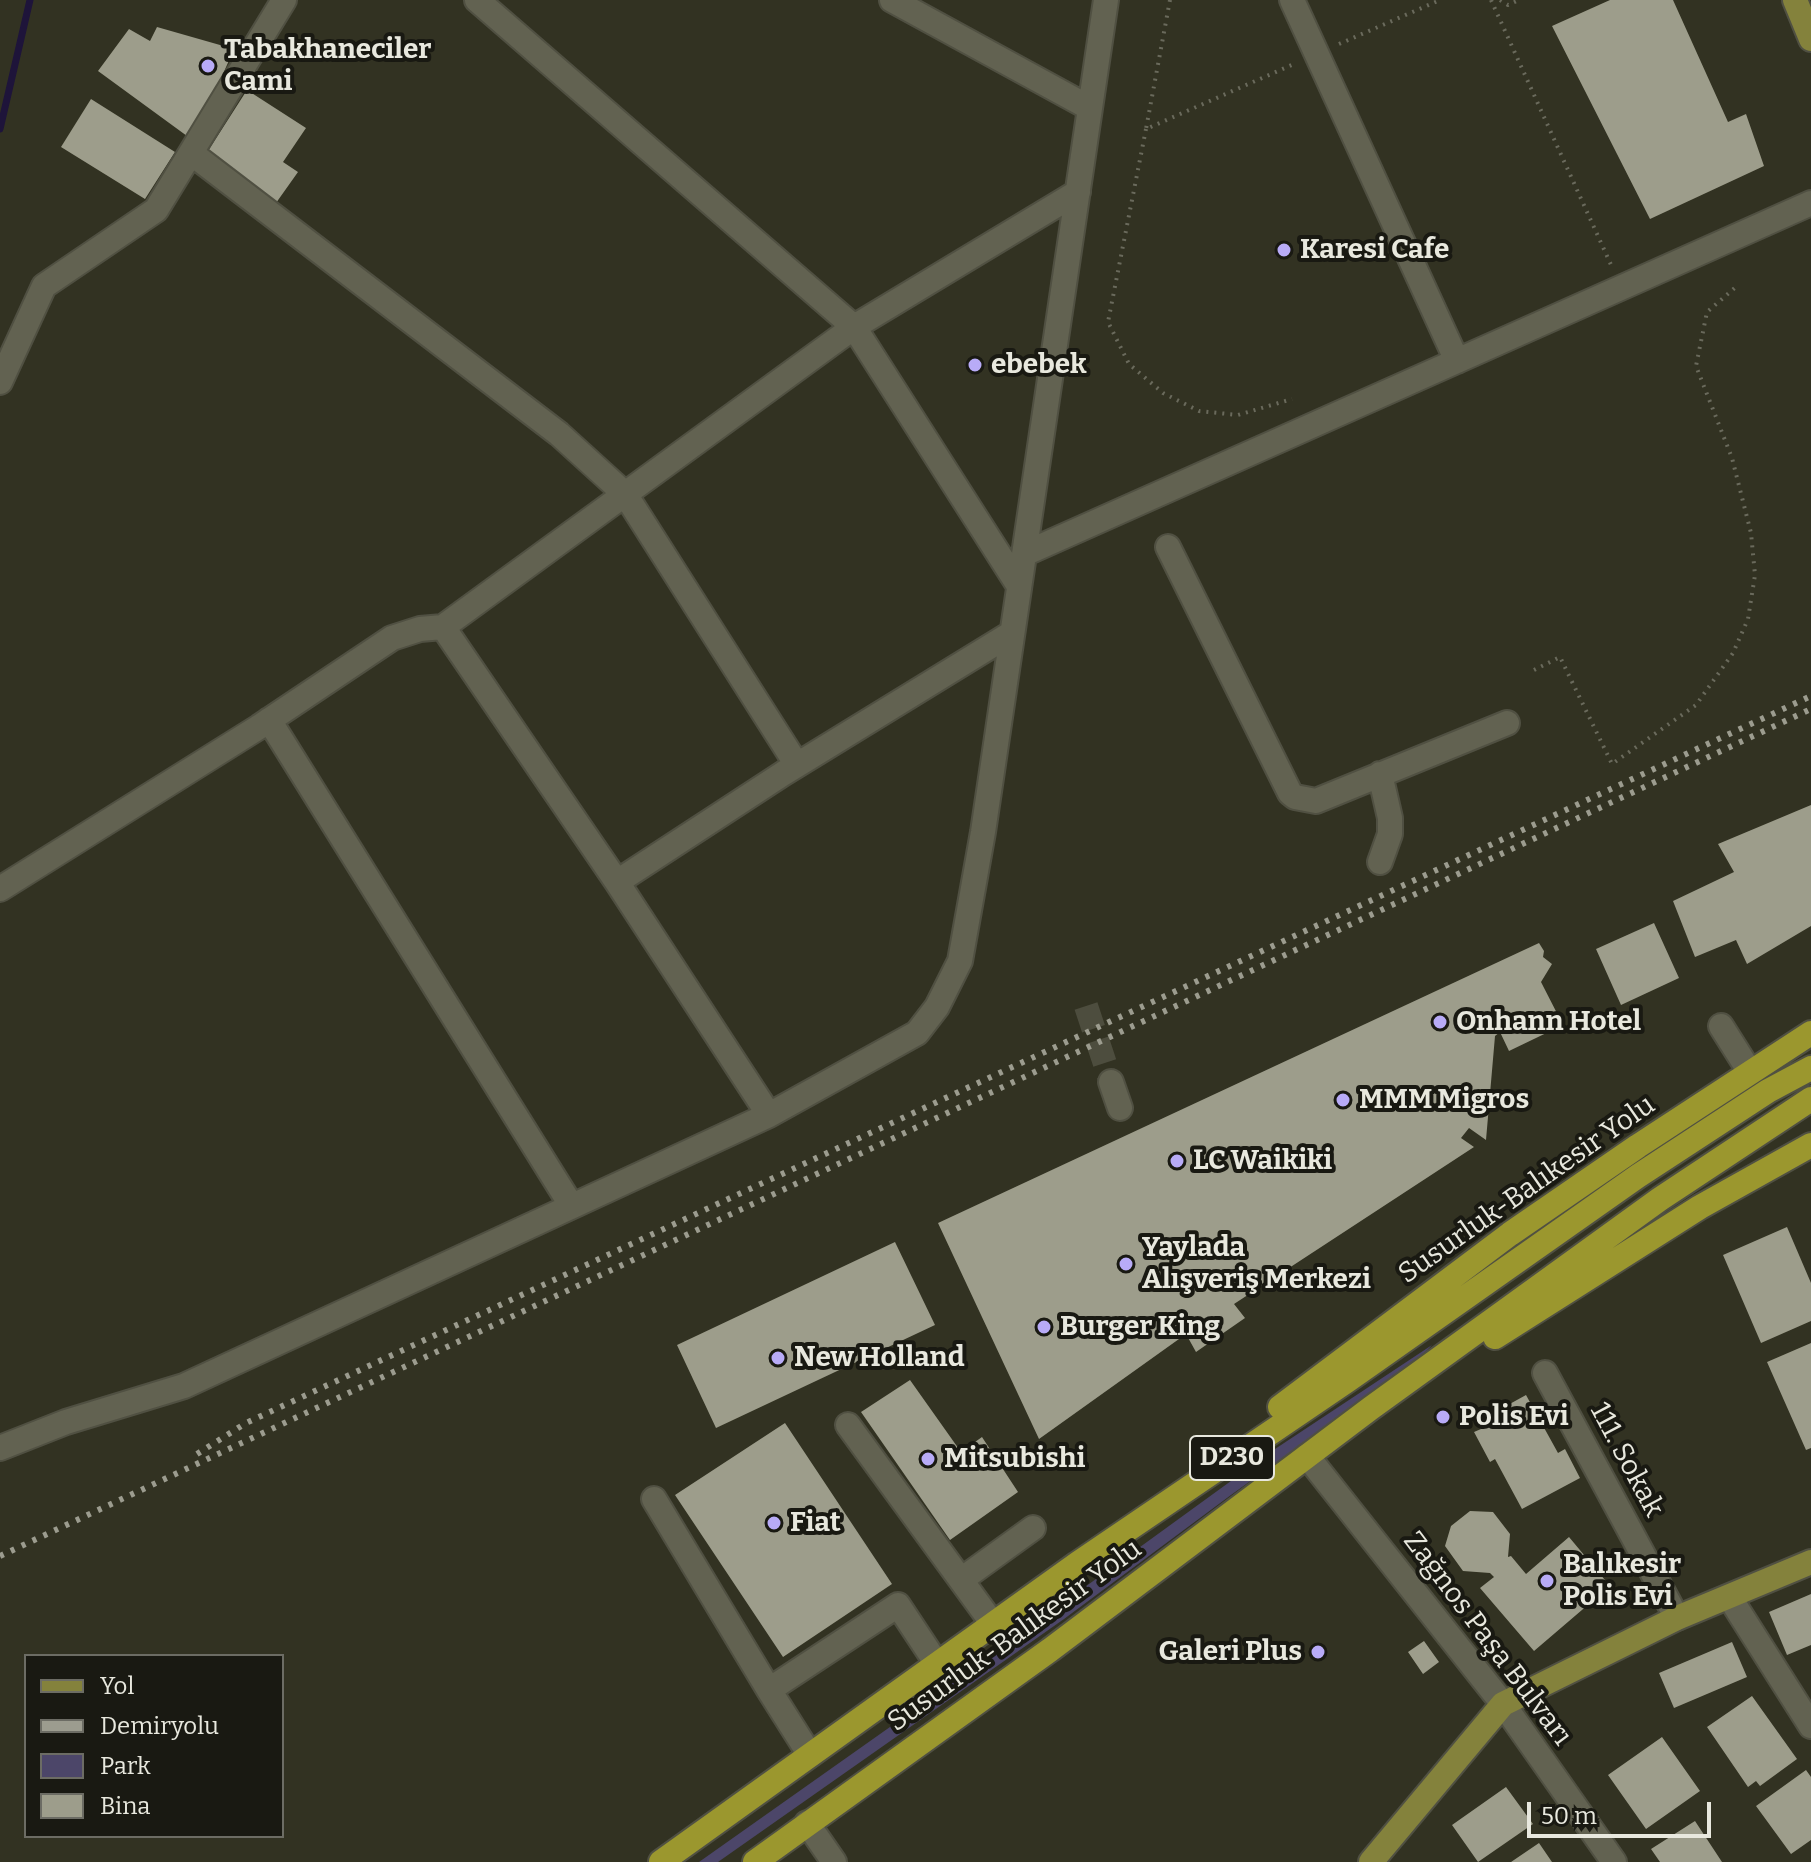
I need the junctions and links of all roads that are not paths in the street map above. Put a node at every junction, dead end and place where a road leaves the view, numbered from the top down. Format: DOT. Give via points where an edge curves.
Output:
graph roads {
  1 [pos="284,0"];
  2 [pos="477,0"];
  3 [pos="892,0"];
  4 [pos="1106,0"];
  5 [pos="1292,0"];
  6 [pos="1795,0"];
  7 [pos="1811,39"];
  8 [pos="1088,107"];
  9 [pos="191,153"];
  10 [pos="1078,192"];
  11 [pos="1811,203"];
  12 [pos="854,327"];
  13 [pos="1457,361"];
  14 [pos="0,382"];
  15 [pos="625,494"];
  16 [pos="1168,547"];
  17 [pos="1024,554"];
  18 [pos="1019,586"];
  19 [pos="443,627"];
  20 [pos="1012,633"];
  21 [pos="269,720"];
  22 [pos="1507,723"];
  23 [pos="797,765"];
  24 [pos="1380,774"];
  25 [pos="1380,862"];
  26 [pos="617,882"];
  27 [pos="0,889"];
  28 [pos="1721,1026"];
  29 [pos="1811,1033"];
  30 [pos="1811,1068"];
  31 [pos="1750,1072"];
  32 [pos="1111,1082"];
  33 [pos="1811,1099"];
  34 [pos="1120,1108"];
  35 [pos="769,1115"];
  36 [pos="1811,1145"];
  37 [pos="571,1205"];
  38 [pos="1545,1373"];
  39 [pos="848,1425"];
  40 [pos="0,1448"];
  41 [pos="1307,1456"];
  42 [pos="1173,1498"];
  43 [pos="654,1499"];
  44 [pos="1033,1528"];
  45 [pos="1811,1562"];
  46 [pos="961,1580"];
  47 [pos="1730,1598"];
  48 [pos="1677,1618"];
  49 [pos="993,1624"];
  50 [pos="937,1664"];
  51 [pos="769,1690"];
  52 [pos="1503,1704"];
  53 [pos="1811,1726"];
  54 [pos="810,1755"];
  55 [pos="807,1823"];
  56 [pos="661,1862"];
  57 [pos="755,1862"];
  58 [pos="834,1862"];
  59 [pos="1371,1862"];
  60 [pos="1614,1862"];
  1 -- 9 [label="street"];
  2 -- 12 [label="street"];
  3 -- 8 [label="street"];
  4 -- 8 [label="street"];
  5 -- 13 [label="street"];
  6 -- 7 [label="main road"];
  8 -- 10 [label="street"];
  9 -- 14 [label="street" via="156,210 44,286"];
  9 -- 15 [label="street" via="559,434"];
  10 -- 12 [label="street"];
  10 -- 17 [label="street"];
  11 -- 13 [label="street"];
  12 -- 15 [label="street"];
  12 -- 18 [label="street"];
  13 -- 17 [label="street"];
  15 -- 19 [label="street"];
  15 -- 23 [label="street"];
  16 -- 24 [label="street" via="1290,793 1316,801"];
  17 -- 18 [label="street"];
  18 -- 20 [label="street"];
  19 -- 21 [label="street" via="392,638"];
  19 -- 26 [label="street"];
  20 -- 23 [label="street"];
  20 -- 35 [label="street" via="960,961 937,1007 917,1033"];
  21 -- 27 [label="street"];
  21 -- 37 [label="street"];
  22 -- 24 [label="street"];
  23 -- 26 [label="street"];
  24 -- 25 [label="street" via="1390,818"];
  26 -- 35 [label="street"];
  28 -- 31 [label="street"];
  29 -- 31 [label="highway, Susurluk-Balıkesir Yolu"];
  30 -- 42 [label="highway, Susurluk-Balıkesir Yolu / D230" via="1638,1176"];
  31 -- 42 [label="highway, Susurluk-Balıkesir Yolu" via="1510,1234 1240,1437"];
  32 -- 34 [label="street"];
  33 -- 41 [label="highway, Susurluk-Balıkesir Yolu / D230" via="1660,1199"];
  35 -- 37 [label="street"];
  36 -- 41 [label="highway, Susurluk-Balıkesir Yolu" via="1700,1207"];
  37 -- 40 [label="street" via="184,1386"];
  38 -- 48 [label="street, 111. Sokak"];
  39 -- 46 [label="street"];
  41 -- 52 [label="street, Zağnos Paşa Bulvarı"];
  41 -- 55 [label="highway, Susurluk-Balıkesir Yolu / D230" via="1050,1650"];
  42 -- 49 [label="highway, Susurluk-Balıkesir Yolu / D230"];
  43 -- 51 [label="street"];
  44 -- 46 [label="street"];
  45 -- 47 [label="main road"];
  46 -- 49 [label="street"];
  47 -- 48 [label="main road"];
  47 -- 53 [label="street"];
  48 -- 52 [label="main road"];
  49 -- 50 [label="highway, Susurluk-Balıkesir Yolu / D230"];
  50 -- 51 [label="street" via="898,1605"];
  50 -- 54 [label="highway, Susurluk-Balıkesir Yolu / D230"];
  51 -- 54 [label="street"];
  52 -- 59 [label="main road"];
  52 -- 60 [label="street, Zağnos Paşa Bulvarı"];
  54 -- 56 [label="highway, Susurluk-Balıkesir Yolu / D230"];
  55 -- 57 [label="highway, Susurluk-Balıkesir Yolu / D230"];
  55 -- 58 [label="street"];
}
